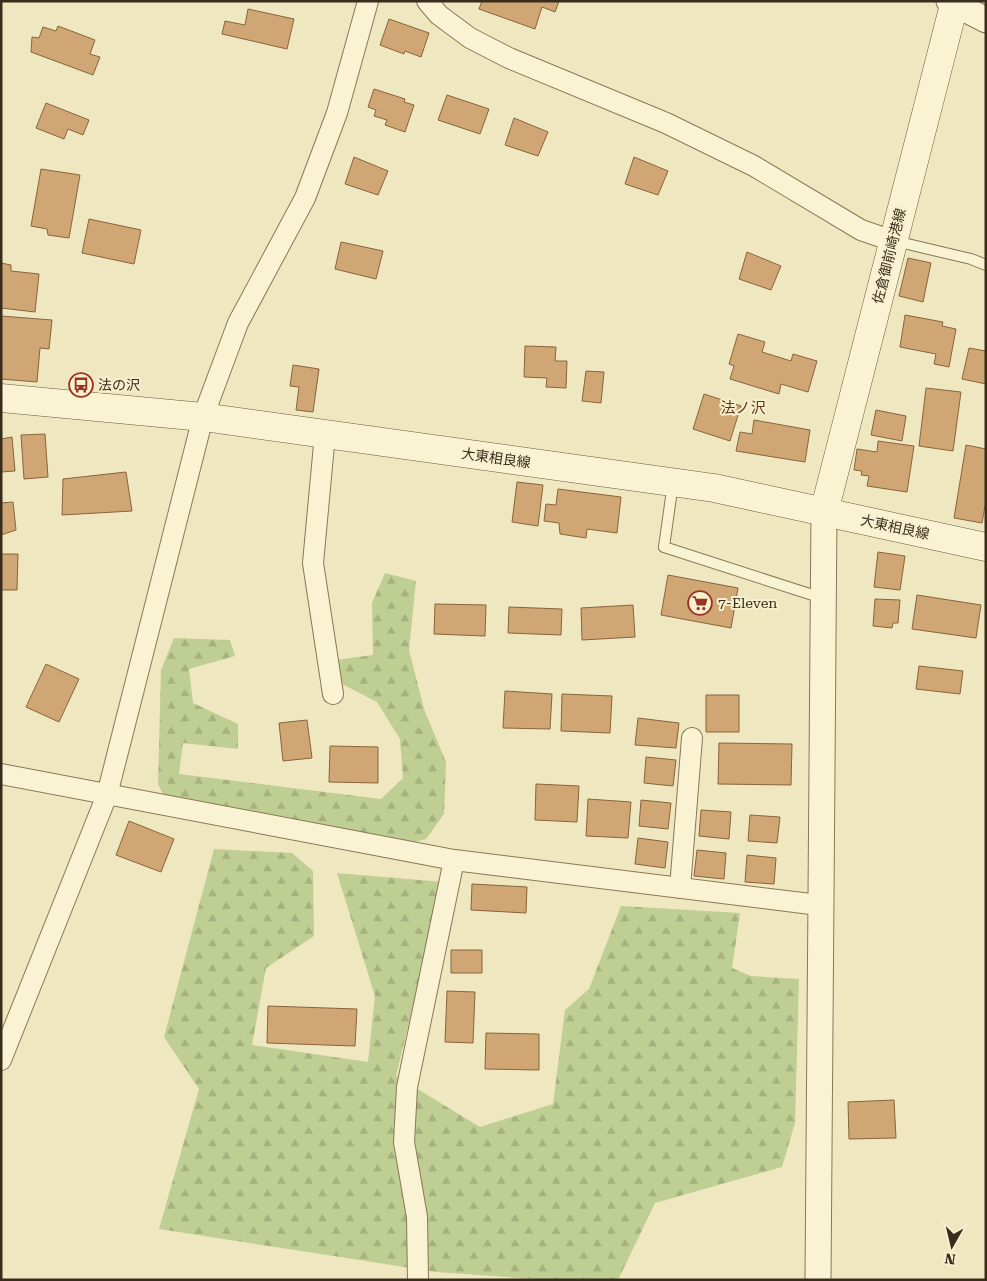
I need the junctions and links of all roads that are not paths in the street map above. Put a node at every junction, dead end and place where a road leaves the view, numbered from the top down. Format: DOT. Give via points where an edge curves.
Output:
graph roads {
  1 [pos="368,1"];
  2 [pos="427,1"];
  3 [pos="953,2"];
  4 [pos="986,20"];
  5 [pos="893,241"];
  6 [pos="986,265"];
  7 [pos="1,398"];
  8 [pos="203,417"];
  9 [pos="325,434"];
  10 [pos="673,482"];
  11 [pos="824,512"];
  12 [pos="986,547"];
  13 [pos="823,598"];
  14 [pos="333,694"];
  15 [pos="692,738"];
  16 [pos="1,774"];
  17 [pos="107,795"];
  18 [pos="454,860"];
  19 [pos="680,888"];
  20 [pos="819,905"];
  21 [pos="1,1060"];
  22 [pos="418,1280"];
  23 [pos="818,1280"];
  1 -- 8 [label="street" via="337,113 305,198 238,323"];
  2 -- 5 [label="street" via="439,15 470,38 508,58 675,127 754,166 861,230"];
  3 -- 4 [label="street"];
  3 -- 5 [label="main road, 佐倉御前崎港線"];
  5 -- 6 [label="lane"];
  5 -- 11 [label="main road, 佐倉御前崎港線"];
  7 -- 8 [label="main road, 大東相良線"];
  8 -- 9 [label="main road, 大東相良線"];
  8 -- 17 [label="street"];
  9 -- 10 [label="main road, 大東相良線"];
  9 -- 14 [label="street" via="314,563"];
  10 -- 11 [label="main road, 大東相良線"];
  10 -- 13 [label="lane" via="664,547"];
  11 -- 12 [label="main road, 大東相良線"];
  11 -- 13 [label="street"];
  13 -- 20 [label="street"];
  15 -- 19 [label="street"];
  16 -- 17 [label="street"];
  17 -- 18 [label="street"];
  17 -- 21 [label="street"];
  18 -- 19 [label="street"];
  18 -- 22 [label="street" via="407,1087 404,1142 417,1217"];
  19 -- 20 [label="street"];
  20 -- 23 [label="street"];
}
